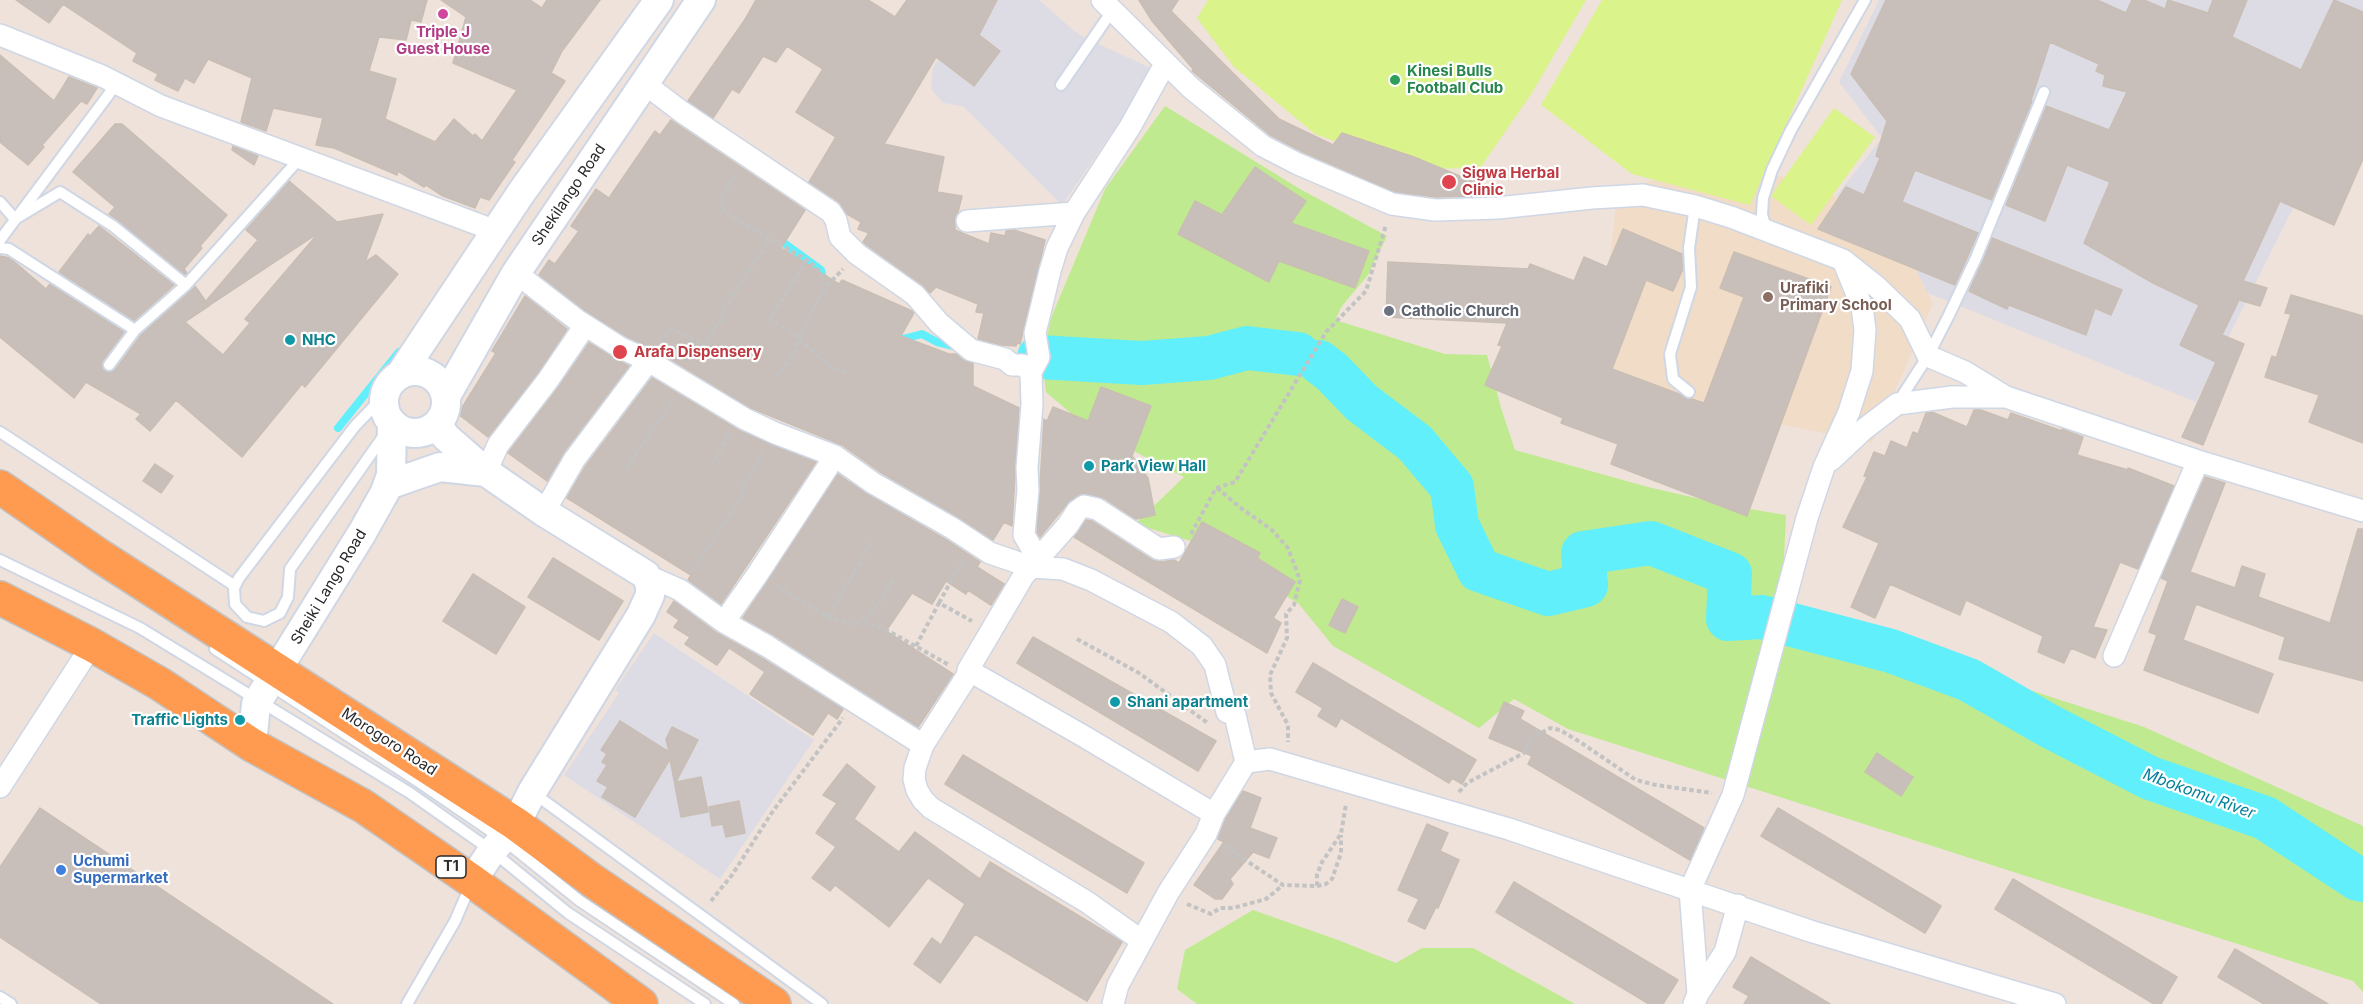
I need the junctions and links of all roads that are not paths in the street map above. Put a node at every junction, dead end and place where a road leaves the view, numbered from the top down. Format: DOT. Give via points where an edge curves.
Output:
graph roads {
  1 [pos="659,0"];
  2 [pos="701,0"];
  3 [pos="1865,0"];
  4 [pos="1107,6"];
  5 [pos="0,34"];
  6 [pos="1166,64"];
  7 [pos="115,82"];
  8 [pos="645,84"];
  9 [pos="1062,85"];
  10 [pos="2044,92"];
  11 [pos="301,157"];
  12 [pos="0,202"];
  13 [pos="1695,206"];
  14 [pos="1074,213"];
  15 [pos="15,219"];
  16 [pos="968,220"];
  17 [pos="496,231"];
  18 [pos="1767,231"];
  19 [pos="0,240"];
  20 [pos="0,248"];
  21 [pos="1843,260"];
  22 [pos="513,278"];
  23 [pos="186,285"];
  24 [pos="135,330"];
  25 [pos="582,330"];
  26 [pos="1928,356"];
  27 [pos="645,364"];
  28 [pos="109,365"];
  29 [pos="1031,372"];
  30 [pos="392,385"];
  31 [pos="1689,392"];
  32 [pos="446,396"];
  33 [pos="2006,397"];
  34 [pos="1897,404"];
  35 [pos="392,424"];
  36 [pos="437,424"];
  37 [pos="0,432"];
  38 [pos="774,434"];
  39 [pos="835,456"];
  40 [pos="2198,461"];
  41 [pos="1824,467"];
  42 [pos="486,472"];
  43 [pos="388,485"];
  44 [pos="0,487"];
  45 [pos="2363,511"];
  46 [pos="544,512"];
  47 [pos="1174,547"];
  48 [pos="0,560"];
  49 [pos="1034,563"];
  50 [pos="646,575"];
  51 [pos="235,586"];
  52 [pos="0,598"];
  53 [pos="724,622"];
  54 [pos="201,640"];
  55 [pos="92,645"];
  56 [pos="2114,656"];
  57 [pos="967,674"];
  58 [pos="268,686"];
  59 [pos="252,745"];
  60 [pos="923,745"];
  61 [pos="1246,762"];
  62 [pos="0,787"];
  63 [pos="532,792"];
  64 [pos="1210,824"];
  65 [pos="504,838"];
  66 [pos="472,881"];
  67 [pos="1690,890"];
  68 [pos="1738,905"];
  69 [pos="1142,941"];
  70 [pos="0,997"];
  71 [pos="1696,999"];
  72 [pos="11,1004"];
  73 [pos="407,1004"];
  74 [pos="641,1004"];
  75 [pos="705,1004"];
  76 [pos="734,1004"];
  77 [pos="774,1004"];
  78 [pos="822,1004"];
  79 [pos="1113,1004"];
  80 [pos="2055,1004"];
  1 -- 17 [label="main road"];
  2 -- 8 [label="main road, Shekilango Road"];
  3 -- 18 [label="lane" via="1772,170 1763,198 1762,215"];
  4 -- 6 [label="street"];
  4 -- 9 [label="lane"];
  5 -- 7 [label="street"];
  6 -- 13 [label="street" via="1263,146 1392,204 1435,210 1477,209 1643,195"];
  6 -- 14 [label="street"];
  7 -- 11 [label="street" via="161,106"];
  7 -- 15 [label="lane"];
  8 -- 22 [label="main road, Shekilango Road"];
  8 -- 29 [label="street" via="831,212 840,237 915,295 939,323 971,350 1005,359 1012,365 1023,365"];
  10 -- 26 [label="lane" via="1976,258"];
  11 -- 17 [label="street"];
  11 -- 23 [label="lane"];
  12 -- 15 [label="lane"];
  13 -- 18 [label="street"];
  13 -- 31 [label="lane" via="1689,248 1691,287 1670,354 1673,379"];
  14 -- 16 [label="street"];
  14 -- 29 [label="street" via="1050,271 1035,333 1039,357"];
  15 -- 19 [label="lane"];
  15 -- 23 [label="lane" via="60,192 113,226"];
  17 -- 30 [label="main road"];
  18 -- 21 [label="street"];
  20 -- 24 [label="lane" via="9,249"];
  21 -- 26 [label="street" via="1910,319"];
  21 -- 41 [label="street" via="1862,307 1866,330 1863,371"];
  22 -- 25 [label="street"];
  22 -- 27 [label="street"];
  22 -- 32 [label="main road, Shekilango Road"];
  23 -- 24 [label="lane"];
  24 -- 28 [label="lane"];
  25 -- 27 [label="street"];
  25 -- 42 [label="street" via="498,445"];
  26 -- 33 [label="street" via="1965,372"];
  26 -- 34 [label="lane"];
  27 -- 38 [label="street"];
  27 -- 38 [label="street"];
  27 -- 46 [label="street" via="574,460"];
  29 -- 49 [label="street" via="1024,535"];
  30 -- 32 [label="main road" via="414,371 439,383"];
  30 -- 35 [label="main road" via="384,411"];
  30 -- 51 [label="lane" via="355,426"];
  32 -- 36 [label="main road" via="445,411"];
  33 -- 34 [label="street" via="1953,397"];
  33 -- 40 [label="street"];
  34 -- 41 [label="street"];
  35 -- 36 [label="main road" via="415,434"];
  35 -- 43 [label="main road, Sheiki Lango Road"];
  35 -- 51 [label="lane" via="290,569 288,597 280,613 264,621 247,617 235,604"];
  36 -- 42 [label="main road"];
  37 -- 51 [label="lane"];
  38 -- 39 [label="street"];
  39 -- 49 [label="street" via="990,553"];
  39 -- 53 [label="street"];
  40 -- 45 [label="street"];
  40 -- 56 [label="street"];
  41 -- 67 [label="street" via="1806,518 1733,795"];
  42 -- 43 [label="main road" via="440,466"];
  42 -- 46 [label="main road"];
  43 -- 58 [label="main road, Sheiki Lango Road"];
  44 -- 58 [label="highway, Morogoro Road" via="100,556"];
  46 -- 50 [label="main road"];
  47 -- 49 [label="street" via="1159,549 1097,508 1084,506"];
  48 -- 58 [label="lane, Morogoro Road"];
  49 -- 57 [label="street"];
  49 -- 61 [label="street" via="1063,568 1119,593 1171,622 1202,646 1215,665 1227,712 1235,715"];
  50 -- 53 [label="street" via="680,590"];
  50 -- 63 [label="main road" via="650,595 640,615"];
  52 -- 55 [label="highway, T1"];
  53 -- 60 [label="street"];
  54 -- 58 [label="lane, Morogoro Road"];
  55 -- 59 [label="highway, T1"];
  55 -- 62 [label="street"];
  57 -- 60 [label="street"];
  57 -- 64 [label="street" via="1085,737"];
  58 -- 59 [label="main road, Sheiki Lango Road" via="254,715"];
  58 -- 65 [label="highway, Morogoro Road" via="392,742"];
  59 -- 66 [label="highway, T1" via="363,806"];
  60 -- 69 [label="street" via="914,779 931,808"];
  61 -- 64 [label="street"];
  61 -- 67 [label="street" via="1270,759 1509,829"];
  63 -- 65 [label="main road"];
  63 -- 78 [label="lane"];
  64 -- 69 [label="street"];
  65 -- 66 [label="main road"];
  65 -- 75 [label="lane, Morogoro Road" via="568,914"];
  65 -- 76 [label="lane, Morogoro Road" via="580,900"];
  65 -- 77 [label="highway, Morogoro Road" via="593,881"];
  66 -- 73 [label="lane" via="455,921"];
  66 -- 74 [label="highway, T1"];
  67 -- 68 [label="street"];
  67 -- 71 [label="street"];
  68 -- 71 [label="street" via="1725,952"];
  68 -- 80 [label="street" via="1810,931"];
  69 -- 79 [label="street" via="1118,985"];
  70 -- 72 [label="lane"];
}
